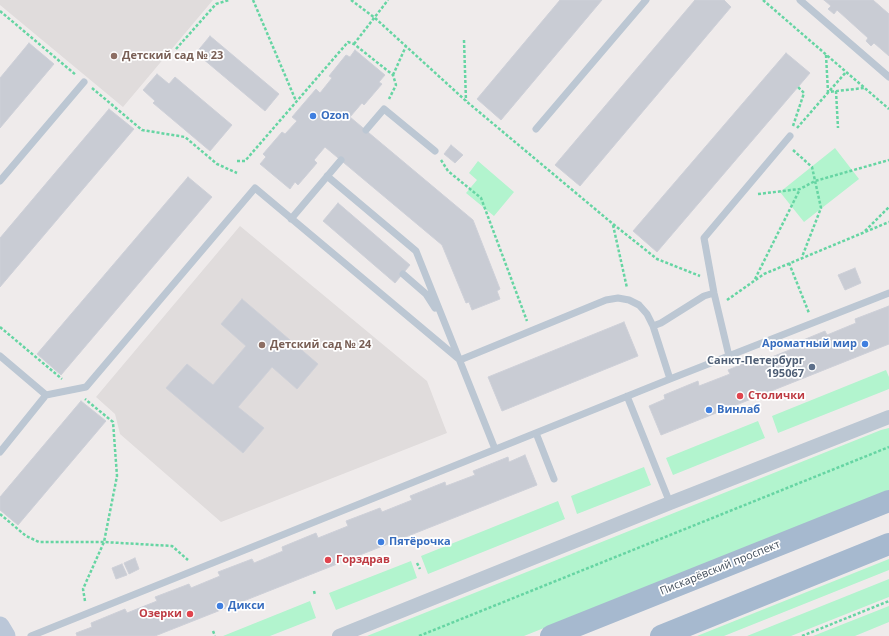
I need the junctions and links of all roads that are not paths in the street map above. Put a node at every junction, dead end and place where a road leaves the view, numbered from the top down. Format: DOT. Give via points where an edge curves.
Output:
graph roads {
  1 [pos="646,0"];
  2 [pos="800,0"];
  3 [pos="889,77"];
  4 [pos="84,82"];
  5 [pos="536,129"];
  6 [pos="366,130"];
  7 [pos="790,136"];
  8 [pos="435,151"];
  9 [pos="341,160"];
  10 [pos="327,176"];
  11 [pos="0,181"];
  12 [pos="291,219"];
  13 [pos="403,274"];
  14 [pos="714,293"];
  15 [pos="889,293"];
  16 [pos="444,322"];
  17 [pos="652,326"];
  18 [pos="0,356"];
  19 [pos="729,356"];
  20 [pos="460,360"];
  21 [pos="670,379"];
  22 [pos="46,395"];
  23 [pos="627,396"];
  24 [pos="889,417"];
  25 [pos="536,433"];
  26 [pos="495,449"];
  27 [pos="0,452"];
  28 [pos="554,479"];
  29 [pos="889,501"];
  30 [pos="670,503"];
  31 [pos="889,544"];
  32 [pos="0,626"];
  33 [pos="6,636"];
  34 [pos="31,636"];
  35 [pos="339,636"];
  36 [pos="552,636"];
  37 [pos="661,636"];
  1 -- 5 [label="lane"];
  2 -- 3 [label="lane"];
  4 -- 11 [label="lane"];
  6 -- 8 [label="lane" via="384,109"];
  7 -- 14 [label="lane" via="704,238"];
  9 -- 10 [label="lane"];
  10 -- 12 [label="lane"];
  10 -- 16 [label="lane" via="416,251"];
  12 -- 20 [label="lane"];
  12 -- 22 [label="lane" via="255,188 86,387"];
  13 -- 16 [label="lane" via="426,294"];
  14 -- 17 [label="lane" via="704,296"];
  14 -- 19 [label="lane"];
  15 -- 19 [label="lane"];
  16 -- 20 [label="lane"];
  17 -- 20 [label="lane" via="647,314 639,305 618,298 606,300"];
  17 -- 21 [label="lane"];
  18 -- 22 [label="lane"];
  19 -- 21 [label="lane"];
  20 -- 26 [label="lane"];
  21 -- 23 [label="lane"];
  22 -- 27 [label="lane"];
  23 -- 25 [label="lane"];
  23 -- 30 [label="lane"];
  24 -- 30 [label="street"];
  25 -- 26 [label="lane"];
  25 -- 28 [label="lane"];
  26 -- 34 [label="lane"];
  29 -- 36 [label="main road, Пискарёвский проспект"];
  30 -- 35 [label="street"];
  31 -- 37 [label="main road"];
  32 -- 33 [label="street"];
}
